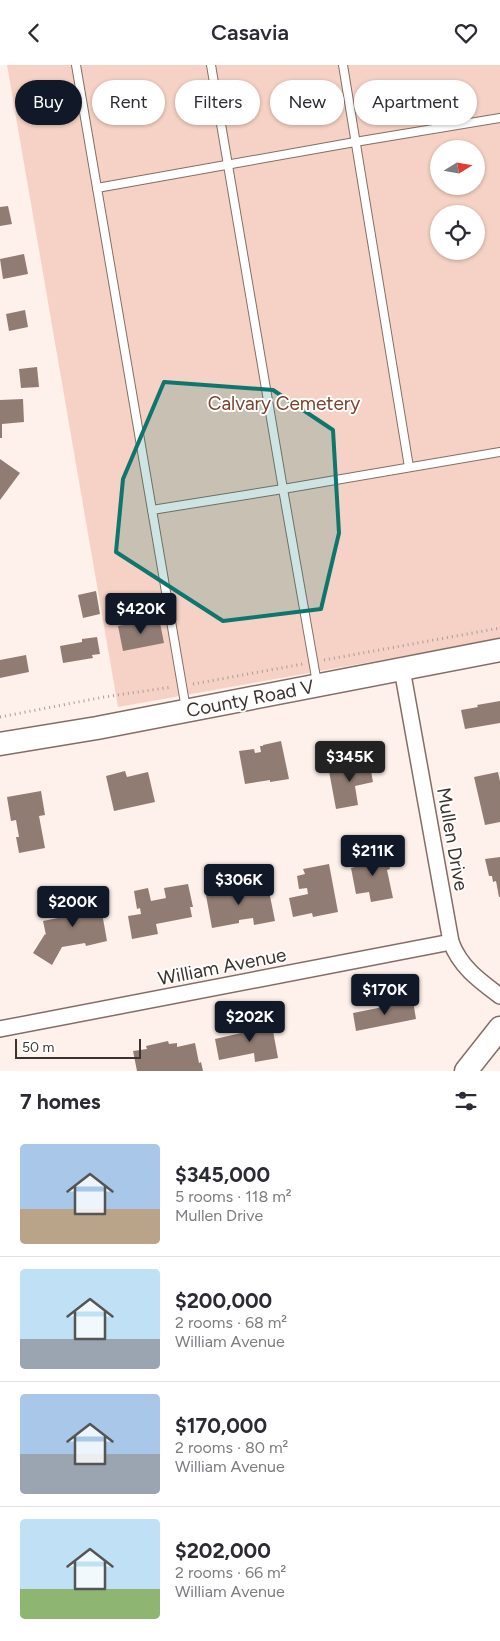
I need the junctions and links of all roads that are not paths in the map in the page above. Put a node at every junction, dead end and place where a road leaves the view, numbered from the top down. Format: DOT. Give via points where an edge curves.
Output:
graph roads {
  1 [pos="76,65"];
  2 [pos="211,65"];
  3 [pos="343,65"];
  4 [pos="500,119"];
  5 [pos="356,142"];
  6 [pos="228,165"];
  7 [pos="97,187"];
  8 [pos="500,452"];
  9 [pos="409,467"];
  10 [pos="283,489"];
  11 [pos="152,510"];
  12 [pos="500,651"];
  13 [pos="402,669"];
  14 [pos="318,685"];
  15 [pos="186,711"];
  16 [pos="0,744"];
  17 [pos="451,942"];
  18 [pos="500,996"];
  19 [pos="500,1028"];
  20 [pos="0,1029"];
  21 [pos="466,1071"];
  1 -- 7 [label="lane"];
  2 -- 6 [label="lane"];
  3 -- 5 [label="lane"];
  4 -- 5 [label="lane"];
  5 -- 6 [label="lane"];
  5 -- 9 [label="lane"];
  6 -- 7 [label="lane"];
  6 -- 10 [label="lane"];
  7 -- 11 [label="lane"];
  8 -- 9 [label="lane"];
  9 -- 10 [label="lane"];
  10 -- 11 [label="lane"];
  10 -- 14 [label="lane"];
  11 -- 15 [label="lane"];
  12 -- 13 [label="main road, County Road V"];
  13 -- 14 [label="main road, County Road V"];
  13 -- 17 [label="street, Mullen Drive"];
  14 -- 15 [label="main road, County Road V"];
  15 -- 16 [label="main road, County Road V"];
  17 -- 18 [label="street, Mullen Drive" via="456,956 476,978"];
  17 -- 20 [label="street, William Avenue"];
  19 -- 21 [label="main road"];
}
